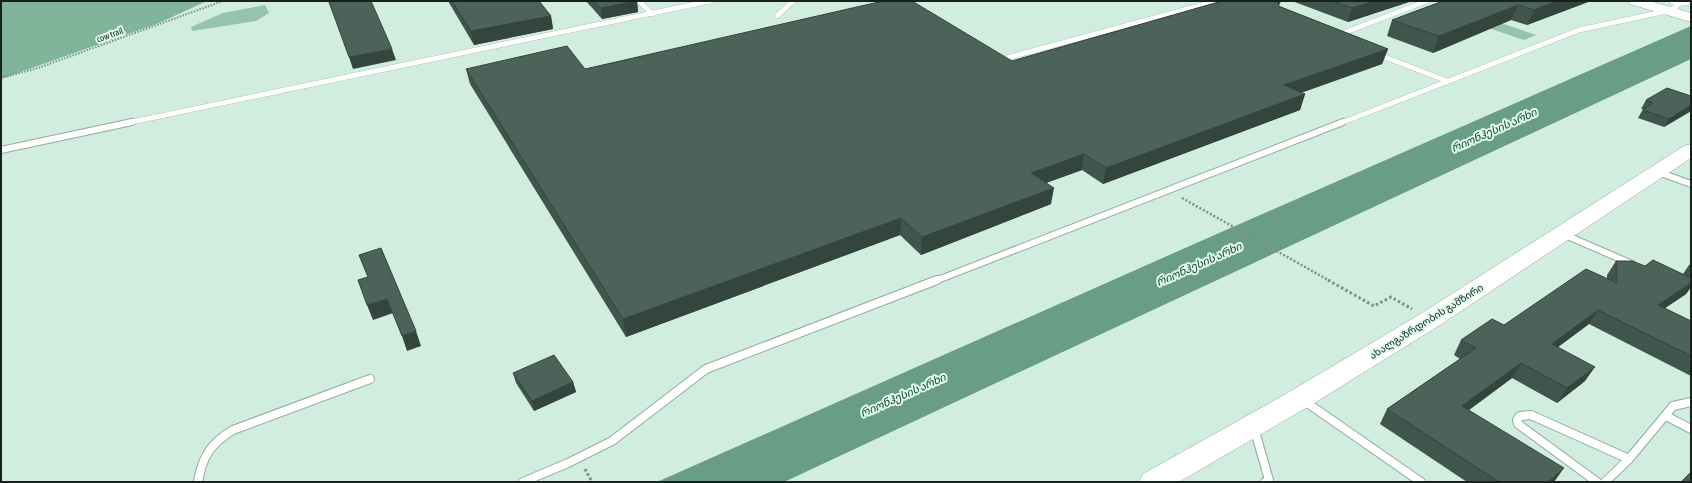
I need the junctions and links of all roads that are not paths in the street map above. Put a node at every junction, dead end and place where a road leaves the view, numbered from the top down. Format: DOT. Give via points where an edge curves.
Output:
graph roads {
  1 [pos="639,1"];
  2 [pos="710,1"];
  3 [pos="793,1"];
  4 [pos="1217,1"];
  5 [pos="1427,1"];
  6 [pos="1635,1"];
  7 [pos="1691,2"];
  8 [pos="1678,10"];
  9 [pos="652,14"];
  10 [pos="777,16"];
  11 [pos="1342,40"];
  12 [pos="1370,51"];
  13 [pos="995,62"];
  14 [pos="1447,81"];
  15 [pos="1,150"];
  16 [pos="1691,150"];
  17 [pos="1658,172"];
  18 [pos="1691,184"];
  19 [pos="1562,234"];
  20 [pos="1641,268"];
  21 [pos="370,379"];
  22 [pos="1301,398"];
  23 [pos="1691,402"];
  24 [pos="1666,416"];
  25 [pos="1254,426"];
  26 [pos="1691,429"];
  27 [pos="1629,459"];
  28 [pos="198,482"];
  29 [pos="524,482"];
  30 [pos="1154,482"];
  31 [pos="1265,482"];
  32 [pos="1421,482"];
  33 [pos="1596,482"];
  34 [pos="1605,482"];
  1 -- 9 [label="lane"];
  2 -- 9 [label="lane"];
  3 -- 10 [label="lane"];
  4 -- 13 [label="lane"];
  5 -- 11 [label="lane" via="1334,37"];
  6 -- 8 [label="main road"];
  7 -- 8 [label="lane"];
  8 -- 14 [label="lane" via="1579,30"];
  9 -- 15 [label="lane"];
  12 -- 14 [label="lane"];
  14 -- 29 [label="lane" via="706,369 684,383 639,422 611,441 557,469"];
  16 -- 17 [label="main road, ახალგაზრდობის გამზირი"];
  17 -- 18 [label="lane"];
  17 -- 19 [label="main road, ახალგაზრდობის გამზირი"];
  19 -- 20 [label="lane"];
  19 -- 22 [label="main road, ახალგაზრდობის გამზირი" via="1431,319"];
  21 -- 28 [label="lane" via="220,437 211,445 200,463"];
  22 -- 25 [label="main road, ახალგაზრდობის გამზირი"];
  22 -- 32 [label="lane"];
  23 -- 24 [label="lane" via="1673,406"];
  24 -- 26 [label="lane"];
  24 -- 27 [label="lane"];
  25 -- 30 [label="main road, ახალგაზრდობის გამზირი"];
  25 -- 31 [label="lane" via="1268,480"];
  27 -- 33 [label="lane" via="1530,415 1520,416 1518,424"];
  27 -- 34 [label="lane"];
}
